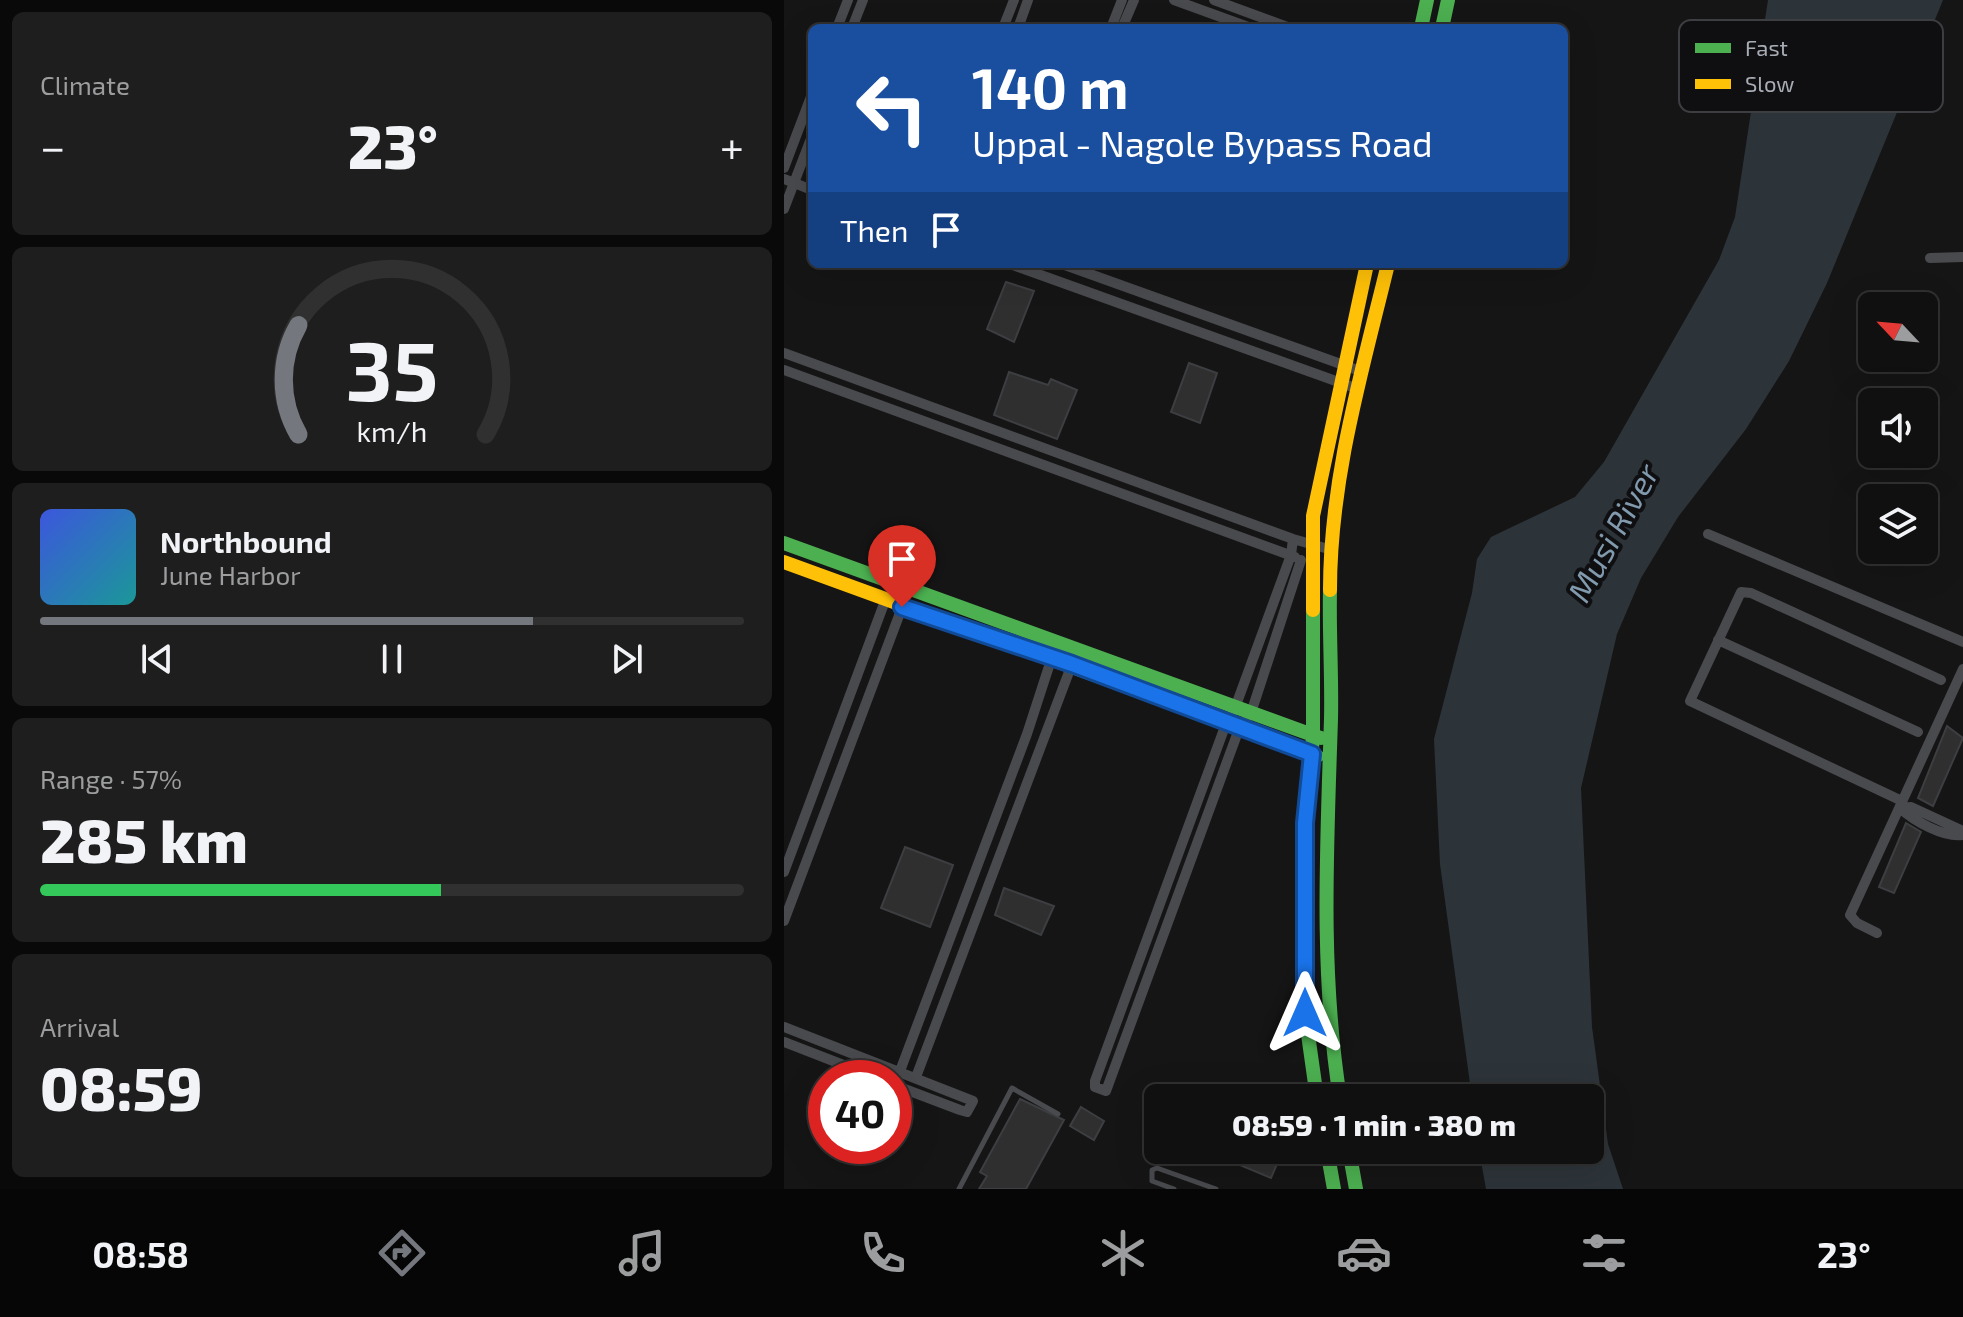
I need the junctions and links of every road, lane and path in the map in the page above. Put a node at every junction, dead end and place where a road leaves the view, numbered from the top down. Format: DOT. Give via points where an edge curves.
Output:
graph roads {
  1 [pos="848,0"];
  2 [pos="863,0"];
  3 [pos="1014,0"];
  4 [pos="1028,0"];
  5 [pos="1122,0"];
  6 [pos="1134,0"];
  7 [pos="1174,0"];
  8 [pos="1214,0"];
  9 [pos="1427,0"];
  10 [pos="1448,0"];
  11 [pos="839,24"];
  12 [pos="854,24"];
  13 [pos="1005,24"];
  14 [pos="1019,24"];
  15 [pos="1113,24"];
  16 [pos="1124,24"];
  17 [pos="1240,24"];
  18 [pos="1279,24"];
  19 [pos="1422,24"];
  20 [pos="1443,24"];
  21 [pos="808,104"];
  22 [pos="808,147"];
  23 [pos="785,164"];
  24 [pos="800,168"];
  25 [pos="808,171"];
  26 [pos="789,181"];
  27 [pos="808,188"];
  28 [pos="784,209"];
  29 [pos="1963,257"];
  30 [pos="1930,258"];
  31 [pos="1021,268"];
  32 [pos="1073,268"];
  33 [pos="1366,268"];
  34 [pos="1387,268"];
  35 [pos="784,353"];
  36 [pos="1345,367"];
  37 [pos="784,370"];
  38 [pos="1363,372"];
  39 [pos="1341,383"];
  40 [pos="1358,389"];
  41 [pos="1279,534"];
  42 [pos="1708,534"];
  43 [pos="1293,539"];
  44 [pos="1251,541"];
  45 [pos="784,543"];
  46 [pos="1312,543"];
  47 [pos="1332,550"];
  48 [pos="1301,559"];
  49 [pos="784,562"];
  50 [pos="909,589"];
  51 [pos="885,601"];
  52 [pos="902,607"];
  53 [pos="1718,640"];
  54 [pos="1963,642"];
  55 [pos="1052,657"];
  56 [pos="1072,664"];
  57 [pos="1963,669"];
  58 [pos="1941,680"];
  59 [pos="1955,687"];
  60 [pos="1235,708"];
  61 [pos="1251,713"];
  62 [pos="1233,725"];
  63 [pos="1918,732"];
  64 [pos="1313,737"];
  65 [pos="1932,738"];
  66 [pos="1330,740"];
  67 [pos="1312,754"];
  68 [pos="1329,761"];
  69 [pos="1901,804"];
  70 [pos="1963,833"];
  71 [pos="784,872"];
  72 [pos="784,921"];
  73 [pos="1877,933"];
  74 [pos="784,1027"];
  75 [pos="784,1042"];
  76 [pos="830,1060"];
  77 [pos="871,1060"];
  78 [pos="904,1060"];
  79 [pos="912,1076"];
  80 [pos="916,1077"];
  81 [pos="1315,1084"];
  82 [pos="1338,1084"];
  83 [pos="912,1092"];
  84 [pos="1058,1114"];
  85 [pos="1330,1164"];
  86 [pos="1352,1164"];
  87 [pos="959,1189"];
  88 [pos="1174,1189"];
  89 [pos="1216,1189"];
  90 [pos="1334,1189"];
  91 [pos="1356,1189"];
  1 -- 11 [label="street"];
  2 -- 12 [label="street"];
  3 -- 13 [label="street"];
  4 -- 14 [label="street"];
  5 -- 15 [label="street"];
  6 -- 16 [label="street"];
  7 -- 17 [label="street"];
  8 -- 18 [label="street"];
  9 -- 19 [label="street"];
  10 -- 20 [label="street"];
  21 -- 23 [label="street"];
  22 -- 24 [label="street"];
  23 -- 24 [label="street"];
  24 -- 25 [label="street"];
  24 -- 26 [label="street"];
  26 -- 27 [label="street"];
  26 -- 28 [label="street"];
  29 -- 30 [label="street"];
  31 -- 39 [label="street"];
  32 -- 36 [label="street"];
  33 -- 36 [label="street"];
  34 -- 38 [label="street"];
  35 -- 41 [label="street"];
  36 -- 38 [label="street"];
  36 -- 39 [label="street"];
  37 -- 44 [label="street"];
  38 -- 40 [label="street"];
  39 -- 40 [label="street"];
  39 -- 46 [label="street"];
  40 -- 47 [label="street"];
  41 -- 43 [label="street"];
  41 -- 44 [label="street"];
  42 -- 54 [label="street"];
  43 -- 46 [label="street"];
  43 -- 48 [label="street"];
  44 -- 48 [label="street"];
  45 -- 50 [label="street"];
  46 -- 47 [label="street"];
  46 -- 48 [label="street"];
  47 -- 66 [label="street"];
  48 -- 60 [label="street"];
  48 -- 61 [label="street"];
  48 -- 64 [label="street"];
  49 -- 51 [label="street"];
  50 -- 52 [label="street"];
  50 -- 60 [label="street"];
  51 -- 52 [label="street"];
  51 -- 71 [label="street"];
  52 -- 55 [label="street"];
  52 -- 72 [label="street"];
  53 -- 58 [label="street" via="1741,592 1751,593"];
  53 -- 63 [label="street"];
  53 -- 69 [label="street" via="1690,701"];
  55 -- 56 [label="street"];
  55 -- 78 [label="street"];
  56 -- 62 [label="street"];
  56 -- 80 [label="street"];
  57 -- 59 [label="street"];
  58 -- 59 [label="lane"];
  59 -- 65 [label="street"];
  60 -- 61 [label="street"];
  60 -- 62 [label="street"];
  61 -- 62 [label="street"];
  61 -- 64 [label="street"];
  62 -- 62 [label="street" via="1106,1091 1095,1087 1095,1081"];
  62 -- 67 [label="street"];
  63 -- 65 [label="lane"];
  64 -- 66 [label="street"];
  64 -- 67 [label="street"];
  65 -- 69 [label="street"];
  66 -- 68 [label="street"];
  67 -- 68 [label="street"];
  67 -- 81 [label="street" via="1305,823 1305,1013"];
  68 -- 82 [label="street" via="1323,869 1326,1012"];
  69 -- 70 [label="street"];
  69 -- 73 [label="street" via="1850,915"];
  74 -- 77 [label="street"];
  75 -- 76 [label="street"];
  79 -- 80 [label="street"];
  80 -- 83 [label="street" via="973,1101 971,1108 960,1110"];
  84 -- 87 [label="lane" via="1012,1088"];
  85 -- 90 [label="street"];
  86 -- 91 [label="street"];
  88 -- 89 [label="lane" via="1152,1181 1152,1170"];
}
